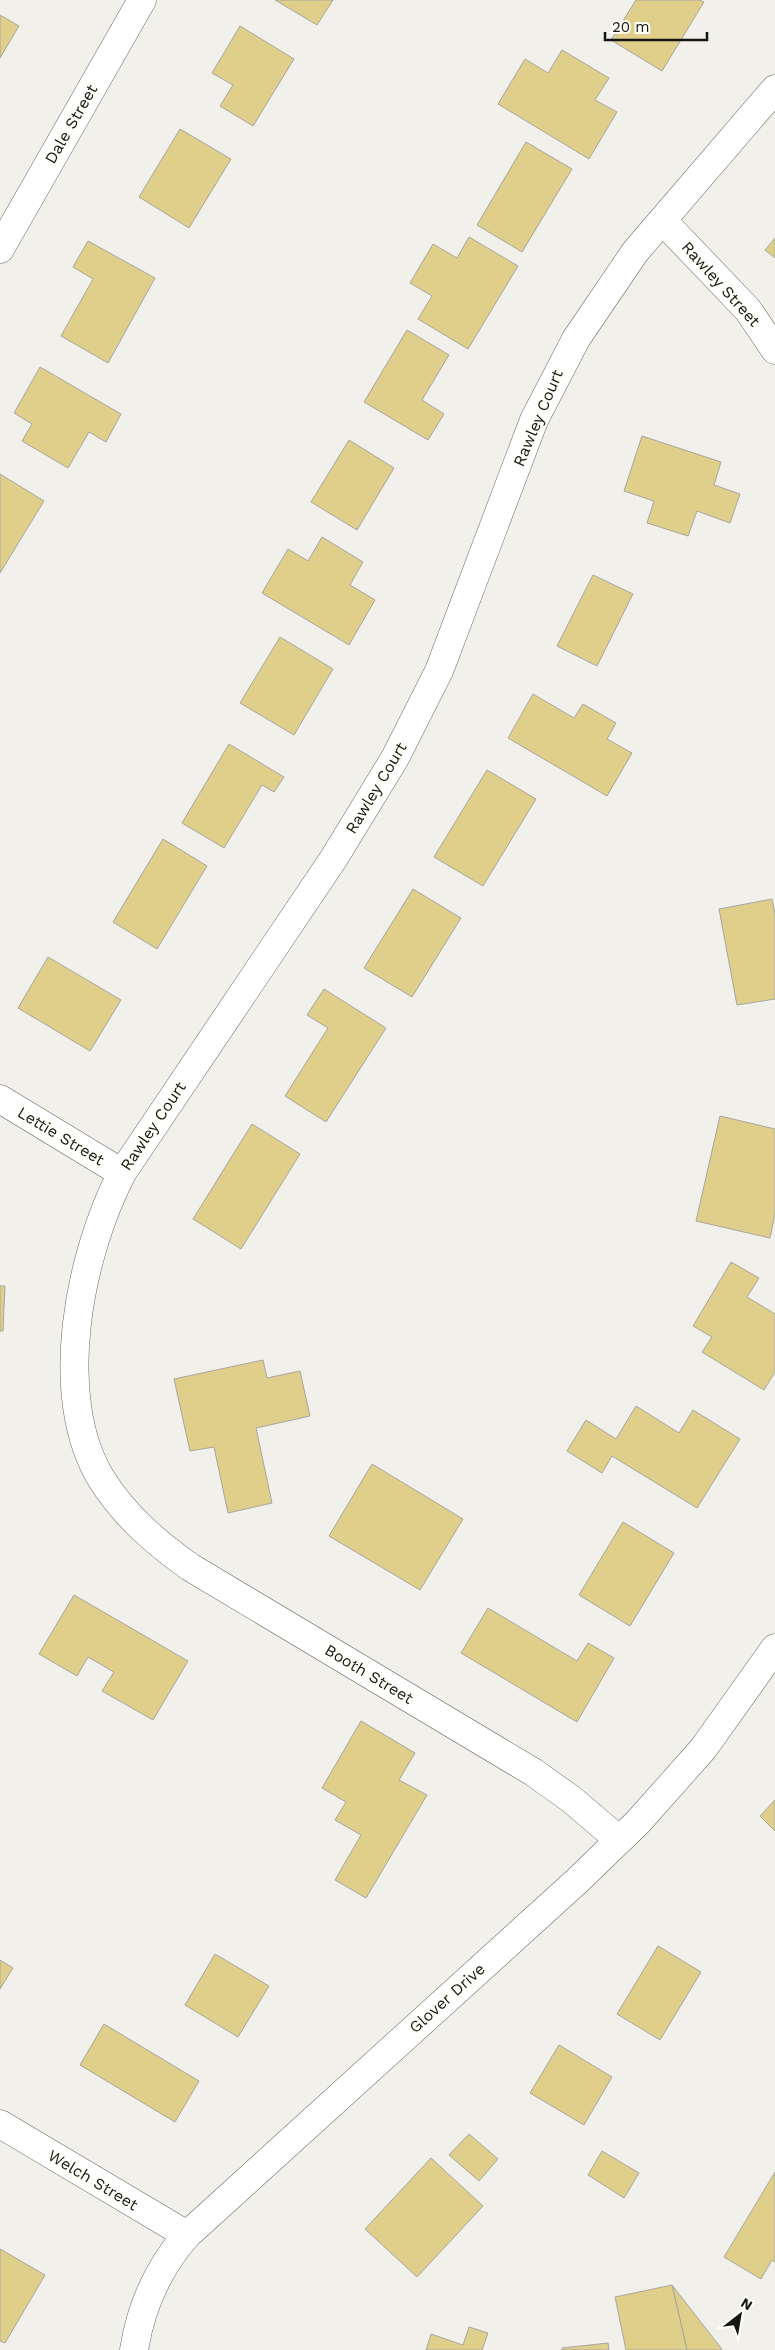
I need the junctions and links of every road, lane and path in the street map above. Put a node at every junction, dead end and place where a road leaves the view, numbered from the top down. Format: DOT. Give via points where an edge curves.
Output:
graph roads {
  1 [pos="142,0"];
  2 [pos="775,89"];
  3 [pos="663,221"];
  4 [pos="0,249"];
  5 [pos="775,350"];
  6 [pos="0,1099"];
  7 [pos="122,1173"];
  8 [pos="121,1507"];
  9 [pos="775,1648"];
  10 [pos="619,1840"];
  11 [pos="0,2124"];
  12 [pos="187,2235"];
  13 [pos="134,2350"];
  1 -- 4 [label="street, Dale Street"];
  2 -- 3 [label="street, Rawley Court"];
  3 -- 5 [label="street, Rawley Street" via="748,310"];
  3 -- 7 [label="street, Rawley Court" via="621,271 576,338 553,380 534,420 439,671 395,758 334,858"];
  6 -- 7 [label="street, Lettie Street"];
  7 -- 8 [label="street, Rawley Court" via="105,1208 93,1246 81,1297 76,1360 76,1394 82,1431 94,1464"];
  8 -- 10 [label="street, Booth Street" via="151,1538 190,1567 533,1772"];
  9 -- 10 [label="street, Glover Drive" via="704,1749"];
  10 -- 12 [label="street, Glover Drive"];
  11 -- 12 [label="street, Welch Street"];
  12 -- 13 [label="street, Glover Drive" via="156,2278 140,2319"];
}
